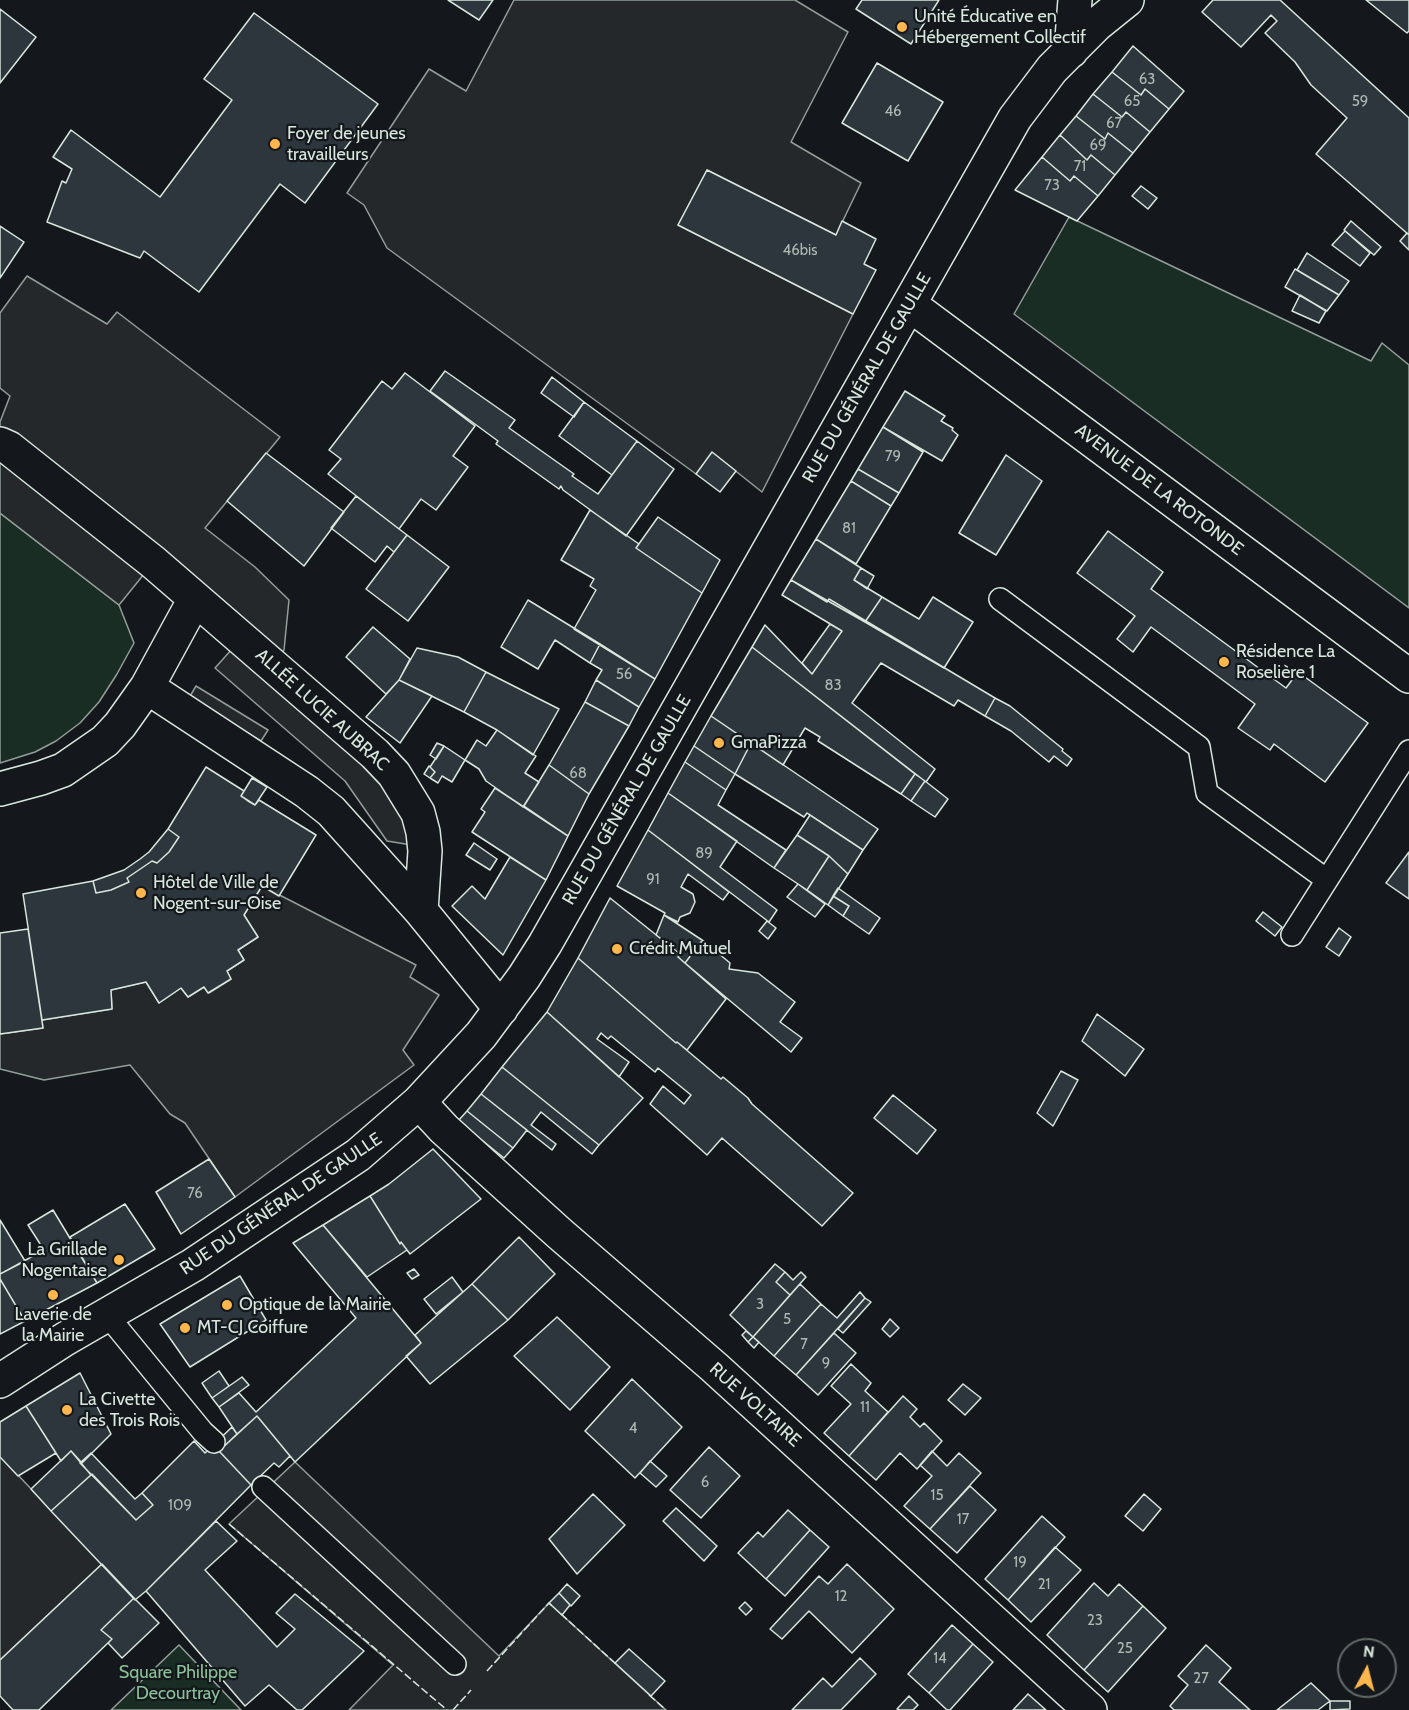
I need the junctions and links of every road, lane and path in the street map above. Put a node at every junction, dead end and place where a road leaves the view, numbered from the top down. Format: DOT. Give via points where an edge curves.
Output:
graph roads {
  1 [pos="1075,0"];
  2 [pos="1127,0"];
  3 [pos="1071,51"];
  4 [pos="909,304"];
  5 [pos="0,444"];
  6 [pos="195,599"];
  7 [pos="1000,599"];
  8 [pos="1409,676"];
  9 [pos="147,687"];
  10 [pos="1409,751"];
  11 [pos="0,789"];
  12 [pos="1327,880"];
  13 [pos="421,911"];
  14 [pos="1292,935"];
  15 [pos="501,1009"];
  16 [pos="419,1102"];
  17 [pos="107,1315"];
  18 [pos="0,1381"];
  19 [pos="214,1442"];
  20 [pos="263,1487"];
  21 [pos="455,1664"];
  22 [pos="1090,1710"];
  1 -- 3 [label="street"];
  2 -- 3 [label="street, RUE DU GÉNÉRAL DE GAULLE"];
  3 -- 4 [label="street, RUE DU GÉNÉRAL DE GAULLE" via="1052,69 1015,118"];
  4 -- 8 [label="street, AVENUE DE LA ROTONDE"];
  4 -- 15 [label="street, RUE DU GÉNÉRAL DE GAULLE" via="545,945"];
  5 -- 6 [label="street, ALLÉE LUCIE AUBRAC"];
  6 -- 9 [label="street"];
  6 -- 13 [label="street, ALLÉE LUCIE AUBRAC" via="394,774 418,813 423,832"];
  7 -- 12 [label="lane" via="1199,747 1208,793"];
  9 -- 11 [label="street" via="120,725 87,755 63,770"];
  9 -- 13 [label="street" via="315,798 347,827"];
  10 -- 12 [label="lane"];
  12 -- 14 [label="lane"];
  13 -- 15 [label="street"];
  15 -- 16 [label="street, RUE DU GÉNÉRAL DE GAULLE"];
  16 -- 17 [label="street, RUE DU GÉNÉRAL DE GAULLE" via="358,1155 193,1265"];
  16 -- 22 [label="street, RUE VOLTAIRE" via="453,1137 714,1367"];
  17 -- 18 [label="street, RUE DU GÉNÉRAL DE GAULLE"];
  17 -- 19 [label="lane"];
  20 -- 21 [label="lane"];
}
